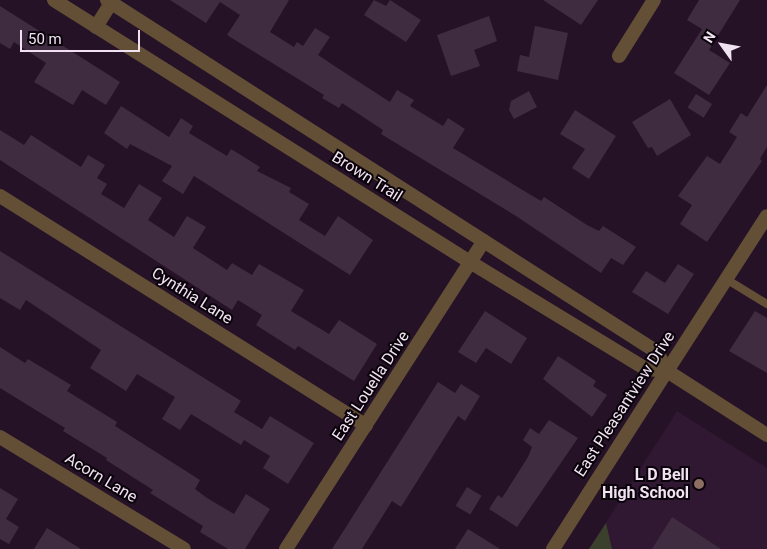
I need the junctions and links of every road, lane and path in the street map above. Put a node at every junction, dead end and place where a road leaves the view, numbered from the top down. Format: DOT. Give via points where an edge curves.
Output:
graph roads {
  1 [pos="54,0"];
  2 [pos="654,0"];
  3 [pos="109,1"];
  4 [pos="96,27"];
  5 [pos="619,56"];
  6 [pos="0,196"];
  7 [pos="767,216"];
  8 [pos="484,241"];
  9 [pos="470,262"];
  10 [pos="726,279"];
  11 [pos="767,304"];
  12 [pos="667,371"];
  13 [pos="366,426"];
  14 [pos="767,435"];
  15 [pos="0,437"];
  16 [pos="184,549"];
  17 [pos="286,549"];
  18 [pos="553,549"];
  1 -- 4 [label="street, Brown Trail"];
  2 -- 5 [label="street"];
  3 -- 4 [label="street"];
  3 -- 8 [label="street, Brown Trail"];
  4 -- 9 [label="street, Brown Trail"];
  6 -- 13 [label="street, Cynthia Lane"];
  7 -- 10 [label="street, East Pleasantview Drive"];
  8 -- 9 [label="street, East Louella Drive"];
  8 -- 12 [label="street, Brown Trail" via="657,352"];
  9 -- 12 [label="street, Brown Trail" via="646,369"];
  9 -- 13 [label="street, East Louella Drive"];
  10 -- 11 [label="lane"];
  10 -- 12 [label="street, East Pleasantview Drive"];
  12 -- 14 [label="street, Brown Trail"];
  12 -- 18 [label="street, East Pleasantview Drive"];
  13 -- 17 [label="street, East Louella Drive"];
  15 -- 16 [label="street, Acorn Lane"];
}
